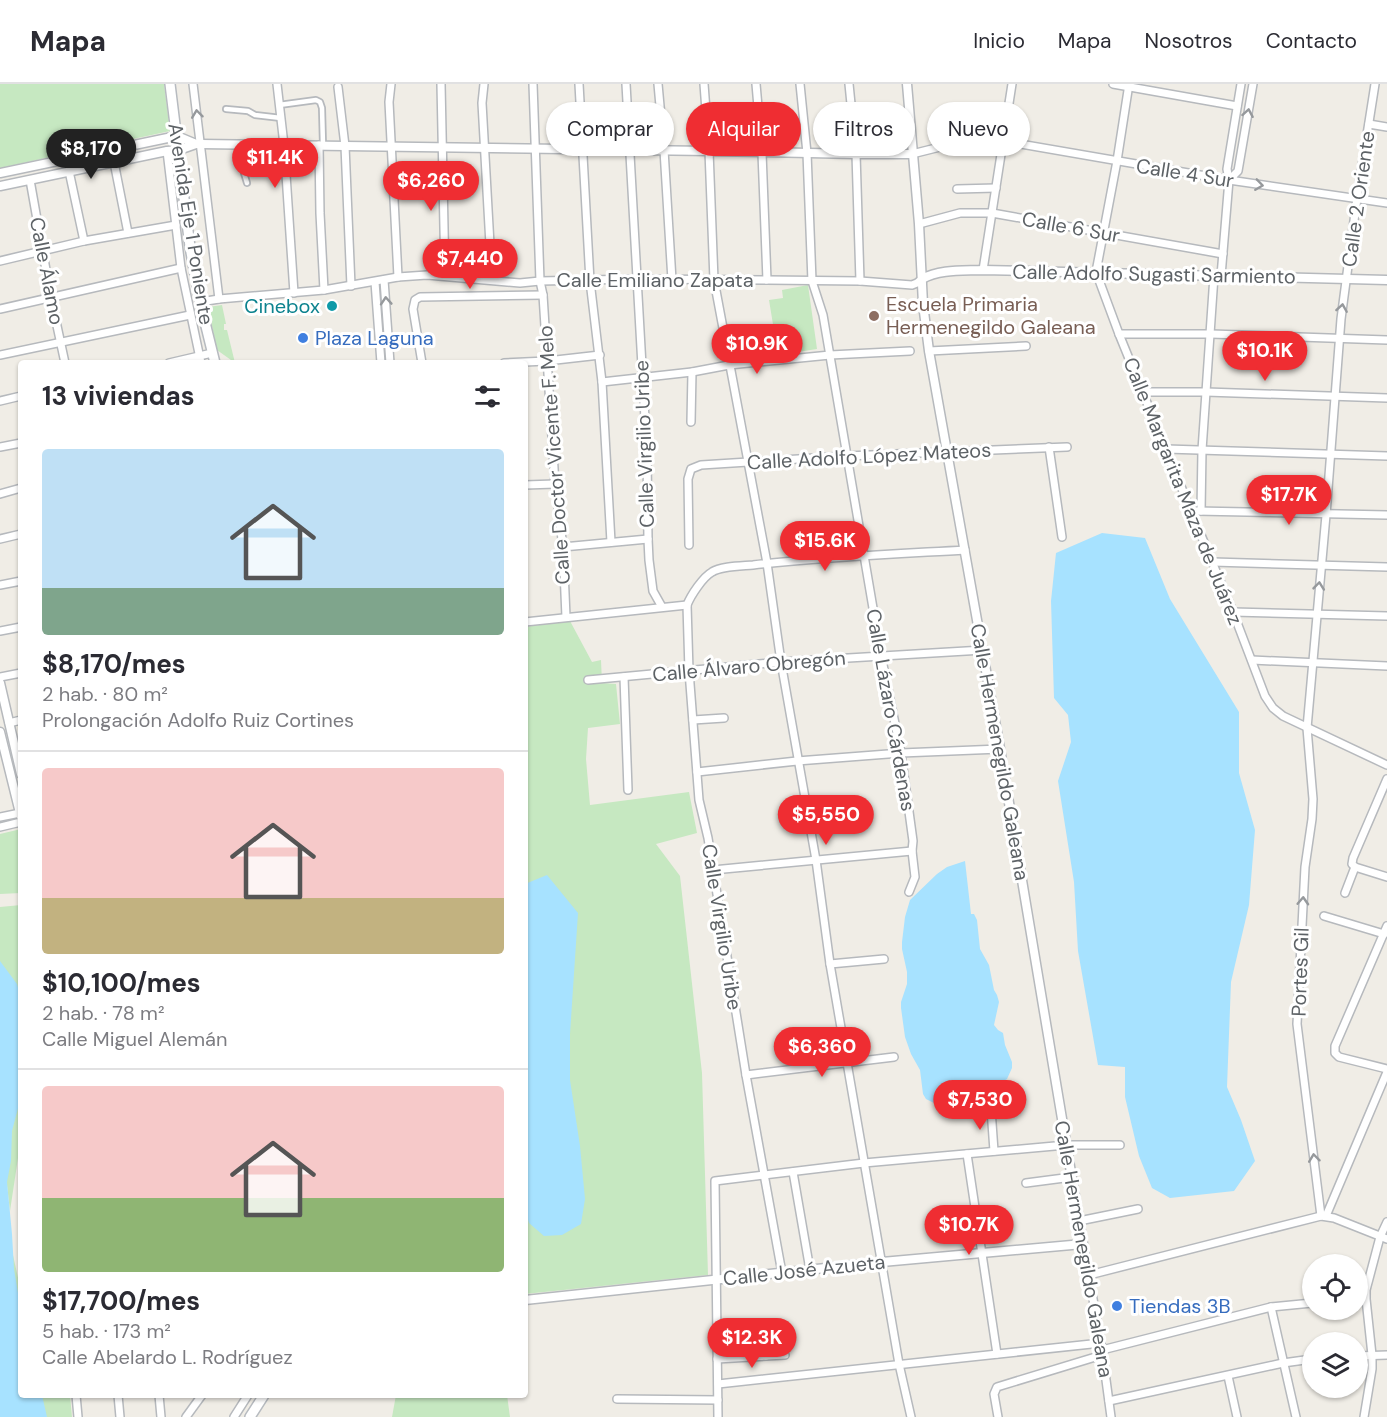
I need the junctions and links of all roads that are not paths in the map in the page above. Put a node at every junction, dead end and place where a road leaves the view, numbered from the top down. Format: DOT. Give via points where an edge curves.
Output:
graph roads {
  1 [pos="170,84"];
  2 [pos="193,84"];
  3 [pos="277,84"];
  4 [pos="391,84"];
  5 [pos="441,84"];
  6 [pos="484,84"];
  7 [pos="533,84"];
  8 [pos="579,84"];
  9 [pos="626,84"];
  10 [pos="658,84"];
  11 [pos="704,84"];
  12 [pos="756,84"];
  13 [pos="800,84"];
  14 [pos="849,84"];
  15 [pos="907,84"];
  16 [pos="1012,84"];
  17 [pos="1113,84"];
  18 [pos="1241,84"];
  19 [pos="1253,84"];
  20 [pos="1375,84"];
  21 [pos="1129,85"];
  22 [pos="338,87"];
  23 [pos="580,102"];
  24 [pos="627,102"];
  25 [pos="660,102"];
  26 [pos="705,102"];
  27 [pos="758,102"];
  28 [pos="851,102"];
  29 [pos="908,102"];
  30 [pos="1009,102"];
  31 [pos="279,105"];
  32 [pos="1237,106"];
  33 [pos="226,109"];
  34 [pos="281,118"];
  35 [pos="1369,124"];
  36 [pos="1387,127"];
  37 [pos="177,136"];
  38 [pos="198,144"];
  39 [pos="241,144"];
  40 [pos="284,144"];
  41 [pos="321,145"];
  42 [pos="345,146"];
  43 [pos="1030,146"];
  44 [pos="391,147"];
  45 [pos="442,148"];
  46 [pos="485,148"];
  47 [pos="536,149"];
  48 [pos="546,149"];
  49 [pos="179,150"];
  50 [pos="104,151"];
  51 [pos="167,151"];
  52 [pos="801,153"];
  53 [pos="807,153"];
  54 [pos="813,153"];
  55 [pos="582,156"];
  56 [pos="631,156"];
  57 [pos="664,156"];
  58 [pos="709,156"];
  59 [pos="762,156"];
  60 [pos="856,156"];
  61 [pos="912,156"];
  62 [pos="1000,156"];
  63 [pos="1116,161"];
  64 [pos="111,163"];
  65 [pos="37,165"];
  66 [pos="69,171"];
  67 [pos="0,173"];
  68 [pos="40,177"];
  69 [pos="30,180"];
  70 [pos="1229,180"];
  71 [pos="247,183"];
  72 [pos="0,186"];
  73 [pos="996,188"];
  74 [pos="957,189"];
  75 [pos="1357,198"];
  76 [pos="1387,203"];
  77 [pos="992,213"];
  78 [pos="919,224"];
  79 [pos="176,225"];
  80 [pos="1103,233"];
  81 [pos="128,234"];
  82 [pos="84,241"];
  83 [pos="42,252"];
  84 [pos="1223,254"];
  85 [pos="0,260"];
  86 [pos="181,268"];
  87 [pos="983,270"];
  88 [pos="1096,272"];
  89 [pos="445,276"];
  90 [pos="1218,276"];
  91 [pos="398,277"];
  92 [pos="636,279"];
  93 [pos="922,279"];
  94 [pos="1347,279"];
  95 [pos="384,280"];
  96 [pos="492,280"];
  97 [pos="672,280"];
  98 [pos="714,280"];
  99 [pos="767,280"];
  100 [pos="1387,280"];
  101 [pos="540,281"];
  102 [pos="590,281"];
  103 [pos="812,281"];
  104 [pos="860,281"];
  105 [pos="375,282"];
  106 [pos="351,286"];
  107 [pos="324,290"];
  108 [pos="294,293"];
  109 [pos="543,295"];
  110 [pos="51,298"];
  111 [pos="219,299"];
  112 [pos="200,302"];
  113 [pos="0,309"];
  114 [pos="190,315"];
  115 [pos="1119,334"];
  116 [pos="1211,334"];
  117 [pos="1339,338"];
  118 [pos="1387,340"];
  119 [pos="60,341"];
  120 [pos="1026,346"];
  121 [pos="910,351"];
  122 [pos="929,351"];
  123 [pos="0,355"];
  124 [pos="600,355"];
  125 [pos="830,355"];
  126 [pos="214,358"];
  127 [pos="64,360"];
  128 [pos="201,360"];
  129 [pos="381,360"];
  130 [pos="390,360"];
  131 [pos="422,360"];
  132 [pos="547,361"];
  133 [pos="528,362"];
  134 [pos="729,365"];
  135 [pos="692,372"];
  136 [pos="642,378"];
  137 [pos="602,382"];
  138 [pos="1143,392"];
  139 [pos="1206,392"];
  140 [pos="1335,396"];
  141 [pos="18,397"];
  142 [pos="1387,399"];
  143 [pos="0,400"];
  144 [pos="691,422"];
  145 [pos="18,444"];
  146 [pos="0,447"];
  147 [pos="1049,447"];
  148 [pos="1067,447"];
  149 [pos="1166,449"];
  150 [pos="1202,450"];
  151 [pos="947,452"];
  152 [pos="1330,454"];
  153 [pos="846,456"];
  154 [pos="1387,456"];
  155 [pos="749,462"];
  156 [pos="555,484"];
  157 [pos="528,485"];
  158 [pos="18,489"];
  159 [pos="0,494"];
  160 [pos="1191,511"];
  161 [pos="1201,511"];
  162 [pos="1326,515"];
  163 [pos="1387,516"];
  164 [pos="18,535"];
  165 [pos="1062,537"];
  166 [pos="0,539"];
  167 [pos="648,539"];
  168 [pos="611,542"];
  169 [pos="689,544"];
  170 [pos="563,547"];
  171 [pos="965,550"];
  172 [pos="865,556"];
  173 [pos="1213,562"];
  174 [pos="767,563"];
  175 [pos="1322,565"];
  176 [pos="1387,567"];
  177 [pos="18,582"];
  178 [pos="0,585"];
  179 [pos="687,605"];
  180 [pos="662,607"];
  181 [pos="1233,612"];
  182 [pos="1317,614"];
  183 [pos="1387,616"];
  184 [pos="566,617"];
  185 [pos="528,622"];
  186 [pos="18,628"];
  187 [pos="0,631"];
  188 [pos="982,650"];
  189 [pos="881,655"];
  190 [pos="1252,660"];
  191 [pos="781,662"];
  192 [pos="1312,663"];
  193 [pos="1387,666"];
  194 [pos="689,671"];
  195 [pos="18,674"];
  196 [pos="0,677"];
  197 [pos="624,677"];
  198 [pos="588,680"];
  199 [pos="0,683"];
  200 [pos="724,718"];
  201 [pos="693,720"];
  202 [pos="18,721"];
  203 [pos="9,723"];
  204 [pos="1307,728"];
  205 [pos="0,732"];
  206 [pos="1000,749"];
  207 [pos="902,753"];
  208 [pos="18,761"];
  209 [pos="797,761"];
  210 [pos="1387,765"];
  211 [pos="5,771"];
  212 [pos="697,772"];
  213 [pos="1387,779"];
  214 [pos="628,790"];
  215 [pos="18,808"];
  216 [pos="18,816"];
  217 [pos="0,817"];
  218 [pos="18,818"];
  219 [pos="0,827"];
  220 [pos="912,851"];
  221 [pos="816,860"];
  222 [pos="1354,865"];
  223 [pos="713,870"];
  224 [pos="1387,878"];
  225 [pos="909,892"];
  226 [pos="1345,893"];
  227 [pos="1324,916"];
  228 [pos="1385,930"];
  229 [pos="884,959"];
  230 [pos="830,964"];
  231 [pos="894,1057"];
  232 [pos="847,1063"];
  233 [pos="1387,1071"];
  234 [pos="746,1075"];
  235 [pos="991,1109"];
  236 [pos="1066,1145"];
  237 [pos="1120,1145"];
  238 [pos="994,1151"];
  239 [pos="967,1154"];
  240 [pos="864,1163"];
  241 [pos="793,1172"];
  242 [pos="764,1176"];
  243 [pos="1071,1177"];
  244 [pos="1026,1183"];
  245 [pos="1138,1209"];
  246 [pos="1323,1216"];
  247 [pos="1079,1221"];
  248 [pos="1387,1222"];
  249 [pos="1384,1238"];
  250 [pos="1083,1244"];
  251 [pos="981,1253"];
  252 [pos="882,1262"];
  253 [pos="810,1270"];
  254 [pos="782,1273"];
  255 [pos="1089,1275"];
  256 [pos="716,1279"];
  257 [pos="1368,1284"];
  258 [pos="528,1300"];
  259 [pos="1302,1304"];
  260 [pos="1271,1307"];
  261 [pos="1367,1320"];
  262 [pos="783,1329"];
  263 [pos="766,1330"];
  264 [pos="717,1334"];
  265 [pos="1101,1349"];
  266 [pos="997,1354"];
  267 [pos="1387,1354"];
  268 [pos="785,1355"];
  269 [pos="1368,1355"];
  270 [pos="1372,1355"];
  271 [pos="766,1356"];
  272 [pos="717,1359"];
  273 [pos="1302,1360"];
  274 [pos="1284,1363"];
  275 [pos="899,1364"];
  276 [pos="1228,1376"];
  277 [pos="718,1384"];
  278 [pos="76,1398"];
  279 [pos="118,1398"];
  280 [pos="159,1398"];
  281 [pos="199,1398"];
  282 [pos="246,1398"];
  283 [pos="262,1398"];
  284 [pos="617,1399"];
  285 [pos="718,1400"];
  286 [pos="1109,1401"];
  287 [pos="78,1417"];
  288 [pos="120,1417"];
  289 [pos="160,1417"];
  290 [pos="186,1417"];
  291 [pos="234,1417"];
  292 [pos="250,1417"];
  293 [pos="718,1417"];
  294 [pos="911,1417"];
  295 [pos="998,1417"];
  296 [pos="1111,1417"];
  297 [pos="1237,1417"];
  298 [pos="1296,1417"];
  299 [pos="1364,1417"];
  1 -- 37 [label="main road, Avenida Eje 1 Poniente"];
  38 -- 2 [label="street, one-way"];
  3 -- 31 [label="street"];
  4 -- 44 [label="street"];
  5 -- 45 [label="street"];
  6 -- 46 [label="street"];
  7 -- 47 [label="street, Calle Doctor Vicente F. Melo"];
  8 -- 23 [label="street"];
  9 -- 24 [label="street, Calle Virgilio Uribe"];
  10 -- 25 [label="street"];
  11 -- 26 [label="street"];
  12 -- 27 [label="street"];
  13 -- 53 [label="street, Calle Lázaro Cárdenas"];
  14 -- 28 [label="street"];
  15 -- 29 [label="street, Calle Hermenegildo Galeana"];
  16 -- 30 [label="street"];
  17 -- 21 [label="street"];
  18 -- 32 [label="street"];
  70 -- 19 [label="street, one-way" via="1238,171"];
  20 -- 35 [label="street, Calle 2 Oriente"];
  21 -- 32 [label="street"];
  21 -- 63 [label="street"];
  22 -- 42 [label="street"];
  31 -- 34 [label="street"];
  31 -- 41 [label="street" via="320,102"];
  32 -- 70 [label="street" via="1227,169"];
  33 -- 34 [label="street"];
  34 -- 40 [label="street"];
  35 -- 36 [label="street"];
  35 -- 75 [label="street, Calle 2 Oriente"];
  37 -- 38 [label="street"];
  37 -- 49 [label="main road, Avenida Eje 1 Poniente"];
  37 -- 50 [label="street"];
  38 -- 39 [label="street"];
  38 -- 49 [label="street"];
  38 -- 111 [label="street"];
  39 -- 40 [label="street"];
  39 -- 71 [label="street"];
  40 -- 41 [label="street"];
  40 -- 108 [label="street"];
  41 -- 42 [label="street"];
  41 -- 107 [label="street"];
  42 -- 44 [label="street"];
  42 -- 106 [label="street"];
  43 -- 63 [label="street, Calle 4 Sur"];
  44 -- 45 [label="street"];
  44 -- 91 [label="street"];
  45 -- 46 [label="street"];
  45 -- 89 [label="street"];
  46 -- 47 [label="street"];
  46 -- 96 [label="street"];
  47 -- 48 [label="street"];
  47 -- 101 [label="street, Calle Doctor Vicente F. Melo"];
  49 -- 51 [label="street"];
  49 -- 112 [label="main road, Avenida Eje 1 Poniente"];
  50 -- 64 [label="street"];
  50 -- 65 [label="street"];
  51 -- 64 [label="street"];
  51 -- 79 [label="street, Avenida Eje 1 Poniente"];
  52 -- 53 [label="street"];
  53 -- 54 [label="street"];
  53 -- 103 [label="street, Calle Lázaro Cárdenas"];
  55 -- 102 [label="street"];
  56 -- 92 [label="street, Calle Virgilio Uribe"];
  57 -- 97 [label="street"];
  58 -- 98 [label="street"];
  59 -- 99 [label="street"];
  60 -- 104 [label="street"];
  61 -- 78 [label="street, Calle Hermenegildo Galeana"];
  62 -- 73 [label="street"];
  63 -- 70 [label="street, Calle 4 Sur"];
  63 -- 80 [label="street"];
  64 -- 66 [label="street"];
  64 -- 81 [label="street"];
  65 -- 67 [label="street"];
  65 -- 68 [label="street"];
  66 -- 68 [label="street"];
  66 -- 82 [label="street"];
  68 -- 69 [label="street"];
  69 -- 72 [label="street"];
  69 -- 83 [label="street, Calle Álamo"];
  70 -- 75 [label="street, Calle 4 Sur, one-way"];
  70 -- 84 [label="street"];
  73 -- 74 [label="street"];
  73 -- 77 [label="street"];
  75 -- 76 [label="street, Calle 4 Sur"];
  75 -- 94 [label="street, Calle 2 Oriente"];
  77 -- 78 [label="street, Calle 6 Sur" via="960,213"];
  77 -- 80 [label="street, Calle 6 Sur"];
  77 -- 87 [label="street"];
  78 -- 93 [label="street, Calle Hermenegildo Galeana"];
  79 -- 81 [label="street"];
  79 -- 86 [label="street, Avenida Eje 1 Poniente"];
  80 -- 84 [label="street, Calle 6 Sur"];
  80 -- 88 [label="street"];
  81 -- 82 [label="street"];
  82 -- 83 [label="street"];
  83 -- 85 [label="street"];
  83 -- 110 [label="street, Calle Álamo"];
  84 -- 90 [label="street"];
  86 -- 110 [label="street"];
  86 -- 114 [label="street, Avenida Eje 1 Poniente"];
  87 -- 88 [label="street, Calle Adolfo Sugasti Sarmiento"];
  87 -- 93 [label="street, Calle Adolfo Sugasti Sarmiento" via="948,271"];
  88 -- 90 [label="street, Calle Adolfo Sugasti Sarmiento"];
  88 -- 115 [label="street, Calle Margarita Maza de Juárez"];
  89 -- 91 [label="street, Calle Emiliano Zapata"];
  89 -- 96 [label="street, Calle Emiliano Zapata"];
  90 -- 94 [label="street, Calle Adolfo Sugasti Sarmiento"];
  90 -- 116 [label="street"];
  91 -- 95 [label="street, Calle Emiliano Zapata"];
  92 -- 97 [label="street, Calle Emiliano Zapata"];
  92 -- 102 [label="street, Calle Emiliano Zapata"];
  92 -- 136 [label="street, Calle Virgilio Uribe"];
  93 -- 104 [label="street, Calle Emiliano Zapata" via="912,285"];
  93 -- 122 [label="street, Calle Hermenegildo Galeana"];
  94 -- 100 [label="street, Calle Adolfo Sugasti Sarmiento"];
  117 -- 94 [label="street, Calle 2 Oriente, one-way"];
  95 -- 105 [label="street, Calle Emiliano Zapata"];
  130 -- 95 [label="street, one-way"];
  96 -- 101 [label="street, Calle Emiliano Zapata"];
  97 -- 98 [label="street, Calle Emiliano Zapata"];
  98 -- 99 [label="street, Calle Emiliano Zapata"];
  98 -- 134 [label="street"];
  99 -- 103 [label="street, Calle Emiliano Zapata"];
  101 -- 102 [label="street, Calle Emiliano Zapata"];
  101 -- 109 [label="street, Calle Doctor Vicente F. Melo"];
  102 -- 124 [label="street"];
  103 -- 104 [label="street, Calle Emiliano Zapata"];
  103 -- 125 [label="street, Calle Lázaro Cárdenas"];
  105 -- 106 [label="street, Calle Emiliano Zapata"];
  105 -- 129 [label="street"];
  106 -- 107 [label="street, Calle Emiliano Zapata"];
  107 -- 108 [label="street, Calle Emiliano Zapata"];
  108 -- 111 [label="street, Calle Emiliano Zapata"];
  109 -- 131 [label="street" via="420,297 413,309"];
  109 -- 132 [label="street, Calle Doctor Vicente F. Melo"];
  110 -- 113 [label="street"];
  110 -- 119 [label="street, Calle Álamo"];
  111 -- 112 [label="street, Calle Emiliano Zapata"];
  112 -- 126 [label="main road, Avenida Eje 1 Poniente"];
  114 -- 119 [label="street"];
  114 -- 128 [label="street, Avenida Eje 1 Poniente"];
  115 -- 116 [label="street"];
  115 -- 138 [label="street, Calle Margarita Maza de Juárez"];
  116 -- 117 [label="street"];
  116 -- 139 [label="street"];
  117 -- 118 [label="street"];
  117 -- 140 [label="street, Calle 2 Oriente"];
  119 -- 123 [label="street"];
  119 -- 127 [label="street, Calle Álamo"];
  120 -- 122 [label="street"];
  121 -- 125 [label="street"];
  122 -- 151 [label="street, Calle Hermenegildo Galeana"];
  124 -- 132 [label="street"];
  124 -- 137 [label="street"];
  125 -- 134 [label="street"];
  125 -- 153 [label="street, Calle Lázaro Cárdenas"];
  126 -- 128 [label="street"];
  132 -- 133 [label="street"];
  132 -- 156 [label="street, Calle Doctor Vicente F. Melo"];
  134 -- 135 [label="street"];
  134 -- 155 [label="street"];
  135 -- 136 [label="street"];
  135 -- 144 [label="street"];
  136 -- 137 [label="street"];
  136 -- 167 [label="street, Calle Virgilio Uribe"];
  137 -- 168 [label="street"];
  138 -- 139 [label="street"];
  138 -- 149 [label="street, Calle Margarita Maza de Juárez"];
  139 -- 140 [label="street"];
  139 -- 150 [label="street"];
  140 -- 142 [label="street"];
  140 -- 152 [label="street, Calle 2 Oriente"];
  141 -- 143 [label="street"];
  145 -- 146 [label="street"];
  147 -- 148 [label="street, Calle Adolfo López Mateos"];
  147 -- 151 [label="street, Calle Adolfo López Mateos"];
  147 -- 165 [label="street"];
  149 -- 150 [label="street"];
  149 -- 160 [label="street, Calle Margarita Maza de Juárez"];
  150 -- 152 [label="street"];
  150 -- 161 [label="street"];
  151 -- 153 [label="street, Calle Adolfo López Mateos"];
  151 -- 171 [label="street, Calle Hermenegildo Galeana"];
  152 -- 154 [label="street"];
  152 -- 162 [label="street, Calle 2 Oriente"];
  153 -- 155 [label="street, Calle Adolfo López Mateos"];
  153 -- 172 [label="street, Calle Lázaro Cárdenas"];
  155 -- 169 [label="street, Calle Adolfo López Mateos" via="691,469"];
  155 -- 174 [label="street"];
  156 -- 157 [label="street"];
  156 -- 170 [label="street, Calle Doctor Vicente F. Melo"];
  158 -- 159 [label="street"];
  160 -- 161 [label="street"];
  160 -- 173 [label="street, Calle Margarita Maza de Juárez"];
  161 -- 162 [label="street"];
  162 -- 163 [label="street"];
  162 -- 175 [label="street, Portes Gil"];
  164 -- 166 [label="street"];
  167 -- 168 [label="street"];
  167 -- 180 [label="street, Calle Virgilio Uribe" via="652,584"];
  168 -- 170 [label="street"];
  170 -- 184 [label="street, Calle Doctor Vicente F. Melo"];
  171 -- 172 [label="street"];
  171 -- 188 [label="street, Calle Hermenegildo Galeana"];
  172 -- 174 [label="street"];
  172 -- 189 [label="street, Calle Lázaro Cárdenas"];
  173 -- 175 [label="street"];
  173 -- 181 [label="street, Calle Margarita Maza de Juárez"];
  174 -- 179 [label="street" via="713,571"];
  174 -- 191 [label="street"];
  175 -- 176 [label="street"];
  182 -- 175 [label="street, Portes Gil, one-way"];
  177 -- 178 [label="street"];
  179 -- 180 [label="street"];
  179 -- 194 [label="street, Calle Virgilio Uribe"];
  180 -- 184 [label="street"];
  181 -- 182 [label="street"];
  181 -- 190 [label="street, Calle Margarita Maza de Juárez"];
  182 -- 183 [label="street"];
  182 -- 192 [label="street, Portes Gil"];
  184 -- 185 [label="street"];
  186 -- 187 [label="street"];
  188 -- 189 [label="street, Calle Álvaro Obregón"];
  188 -- 206 [label="street, Calle Hermenegildo Galeana"];
  189 -- 191 [label="street, Calle Álvaro Obregón"];
  189 -- 207 [label="street, Calle Lázaro Cárdenas"];
  190 -- 192 [label="street"];
  190 -- 204 [label="street, Calle Margarita Maza de Juárez" via="1273,708"];
  191 -- 194 [label="street, Calle Álvaro Obregón"];
  191 -- 209 [label="street"];
  192 -- 193 [label="street"];
  192 -- 204 [label="street, Portes Gil"];
  194 -- 197 [label="street, Calle Álvaro Obregón"];
  194 -- 201 [label="street, Calle Virgilio Uribe"];
  195 -- 196 [label="street"];
  197 -- 198 [label="street, Calle Álvaro Obregón"];
  197 -- 214 [label="street"];
  199 -- 203 [label="street"];
  200 -- 201 [label="street"];
  201 -- 212 [label="street, Calle Virgilio Uribe"];
  202 -- 203 [label="street"];
  203 -- 208 [label="street"];
  204 -- 210 [label="street"];
  246 -- 204 [label="street, Portes Gil, one-way" via="1297,1024 1305,867 1313,799"];
  205 -- 211 [label="street"];
  206 -- 207 [label="street"];
  206 -- 236 [label="street, Calle Hermenegildo Galeana"];
  207 -- 209 [label="street"];
  207 -- 220 [label="street, Calle Lázaro Cárdenas" via="914,841"];
  209 -- 212 [label="street"];
  209 -- 221 [label="street"];
  211 -- 215 [label="street"];
  212 -- 223 [label="street, Calle Virgilio Uribe"];
  213 -- 222 [label="street" via="1353,858"];
  216 -- 217 [label="street"];
  218 -- 219 [label="street"];
  220 -- 221 [label="street"];
  220 -- 225 [label="street, Calle Lázaro Cárdenas" via="915,877"];
  221 -- 223 [label="street"];
  221 -- 230 [label="street"];
  222 -- 224 [label="street"];
  222 -- 226 [label="street"];
  223 -- 234 [label="street, Calle Virgilio Uribe"];
  227 -- 228 [label="street"];
  228 -- 233 [label="street" via="1335,1053"];
  229 -- 230 [label="street"];
  230 -- 232 [label="street"];
  231 -- 232 [label="street"];
  232 -- 234 [label="street"];
  232 -- 240 [label="street"];
  233 -- 246 [label="street"];
  234 -- 242 [label="street, Calle Virgilio Uribe"];
  235 -- 238 [label="street"];
  236 -- 237 [label="street"];
  236 -- 238 [label="street"];
  236 -- 243 [label="street, Calle Hermenegildo Galeana"];
  238 -- 239 [label="street"];
  239 -- 240 [label="street"];
  239 -- 251 [label="street"];
  240 -- 241 [label="street"];
  240 -- 252 [label="street"];
  241 -- 242 [label="street"];
  241 -- 253 [label="street"];
  242 -- 254 [label="street, Calle Virgilio Uribe"];
  242 -- 256 [label="street" via="715,1181"];
  243 -- 244 [label="street"];
  243 -- 247 [label="street, Calle Hermenegildo Galeana"];
  245 -- 247 [label="street"];
  246 -- 249 [label="street"];
  246 -- 255 [label="street"];
  247 -- 250 [label="street, Calle Hermenegildo Galeana"];
  248 -- 249 [label="street"];
  249 -- 257 [label="street"];
  250 -- 251 [label="street, Calle José Azueta"];
  250 -- 255 [label="street, Calle Hermenegildo Galeana"];
  251 -- 252 [label="street, Calle José Azueta"];
  251 -- 266 [label="street"];
  252 -- 253 [label="street, Calle José Azueta"];
  252 -- 275 [label="street"];
  253 -- 254 [label="street, Calle José Azueta"];
  254 -- 256 [label="street, Calle José Azueta"];
  255 -- 265 [label="street, Calle Hermenegildo Galeana"];
  256 -- 258 [label="street, Calle José Azueta"];
  256 -- 264 [label="street"];
  259 -- 260 [label="street"];
  260 -- 265 [label="street"];
  260 -- 274 [label="street"];
  261 -- 270 [label="street"];
  262 -- 263 [label="street"];
  263 -- 264 [label="street"];
  263 -- 271 [label="street"];
  264 -- 272 [label="street"];
  265 -- 266 [label="street"];
  265 -- 286 [label="street, Calle Hermenegildo Galeana"];
  265 -- 295 [label="street" via="997,1388 994,1394"];
  266 -- 275 [label="street"];
  267 -- 270 [label="street"];
  268 -- 271 [label="street"];
  269 -- 270 [label="street"];
  270 -- 299 [label="street"];
  271 -- 272 [label="street"];
  272 -- 277 [label="street"];
  273 -- 274 [label="street"];
  274 -- 276 [label="street"];
  274 -- 298 [label="street"];
  275 -- 277 [label="street"];
  275 -- 294 [label="street"];
  276 -- 286 [label="street"];
  276 -- 297 [label="street"];
  277 -- 285 [label="street"];
  278 -- 287 [label="street"];
  279 -- 288 [label="street"];
  280 -- 289 [label="street"];
  281 -- 290 [label="street"];
  282 -- 291 [label="street"];
  283 -- 292 [label="main road"];
  284 -- 285 [label="street"];
  285 -- 293 [label="street"];
  286 -- 296 [label="street, Calle Hermenegildo Galeana"];
}
